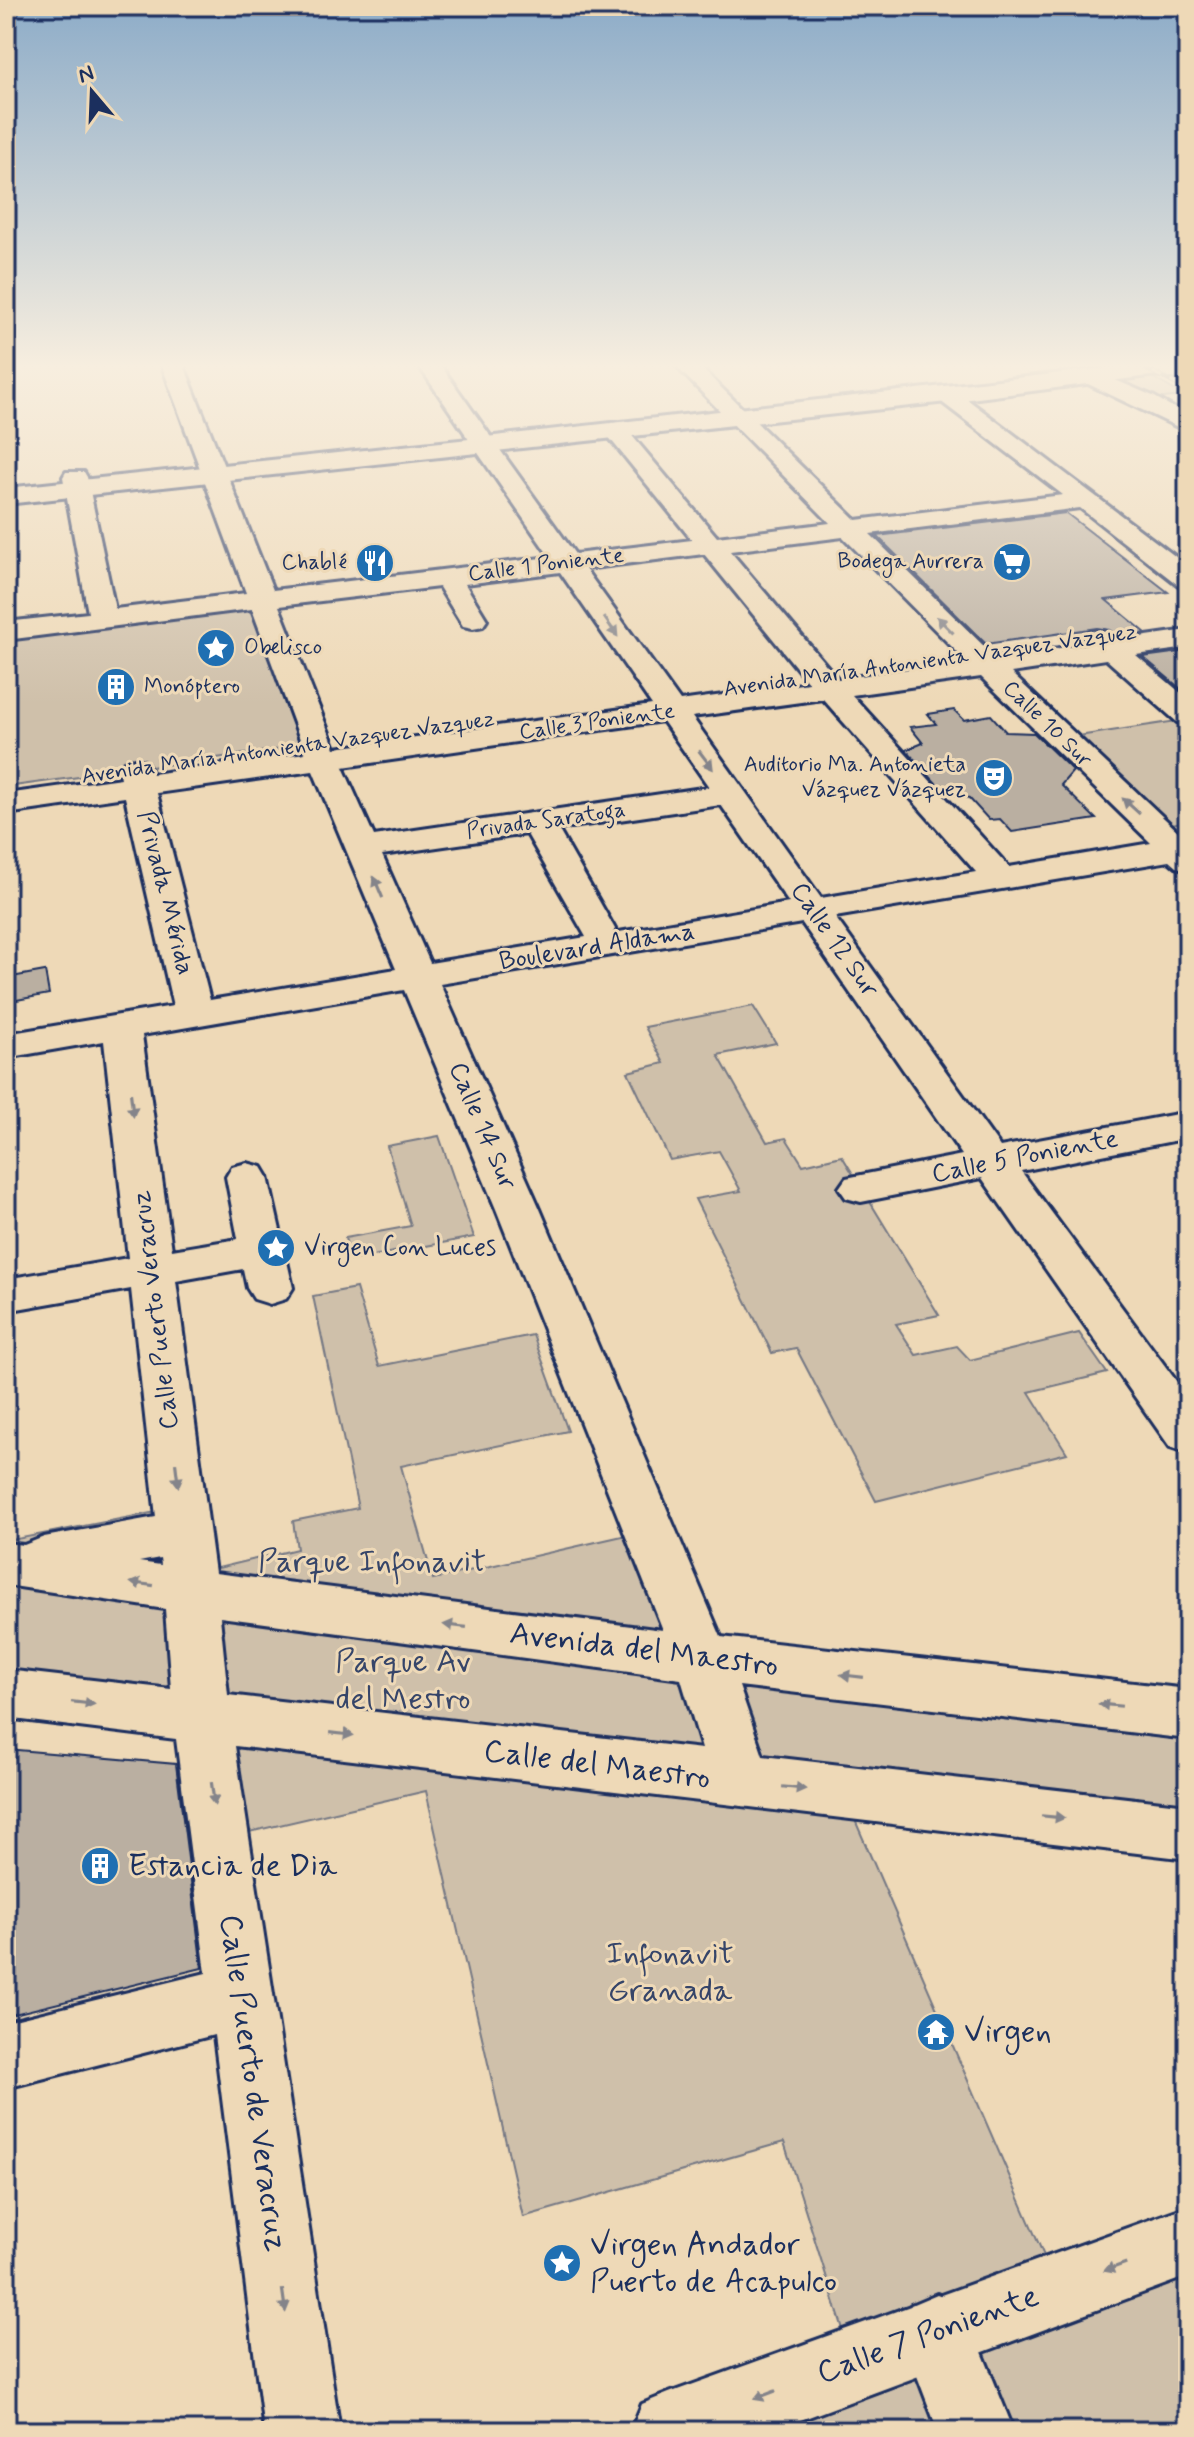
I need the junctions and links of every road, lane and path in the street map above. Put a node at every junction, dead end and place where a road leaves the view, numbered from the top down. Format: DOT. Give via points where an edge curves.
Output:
graph roads {
  1 [pos="127,477"];
  2 [pos="216,477"];
  3 [pos="507,477"];
  4 [pos="654,477"];
  5 [pos="798,477"];
  6 [pos="1059,477"];
  7 [pos="75,482"];
  8 [pos="6,484"];
  9 [pos="1080,495"];
  10 [pos="6,496"];
  11 [pos="844,523"];
  12 [pos="706,540"];
  13 [pos="562,557"];
  14 [pos="447,577"];
  15 [pos="1188,579"];
  16 [pos="262,593"];
  17 [pos="101,613"];
  18 [pos="6,618"];
  19 [pos="473,620"];
  20 [pos="1188,626"];
  21 [pos="6,631"];
  22 [pos="1188,639"];
  23 [pos="1106,643"];
  24 [pos="981,660"];
  25 [pos="825,682"];
  26 [pos="665,704"];
  27 [pos="1188,715"];
  28 [pos="321,752"];
  29 [pos="137,778"];
  30 [pos="6,787"];
  31 [pos="732,794"];
  32 [pos="6,804"];
  33 [pos="537,822"];
  34 [pos="1181,844"];
  35 [pos="361,848"];
  36 [pos="995,871"];
  37 [pos="808,903"];
  38 [pos="597,929"];
  39 [pos="413,968"];
  40 [pos="193,1006"];
  41 [pos="6,1026"];
  42 [pos="122,1028"];
  43 [pos="6,1046"];
  44 [pos="1188,1125"];
  45 [pos="993,1163"];
  46 [pos="247,1177"];
  47 [pos="861,1188"];
  48 [pos="151,1270"];
  49 [pos="6,1295"];
  50 [pos="1188,1434"];
  51 [pos="184,1533"];
  52 [pos="7,1564"];
  53 [pos="191,1592"];
  54 [pos="702,1658"];
  55 [pos="6,1694"];
  56 [pos="1188,1714"];
  57 [pos="202,1717"];
  58 [pos="742,1782"];
  59 [pos="1188,1832"];
  60 [pos="241,1996"];
  61 [pos="6,2055"];
  62 [pos="1188,2241"];
  63 [pos="937,2331"];
  64 [pos="302,2431"];
  65 [pos="669,2431"];
  66 [pos="976,2431"];
  1 -- 7 [label="street"];
  2 -- 16 [label="street, Calle 14 Sur"];
  3 -- 13 [label="street, Calle 12 Sur"];
  4 -- 12 [label="street"];
  5 -- 11 [label="street, Calle 10 Sur"];
  6 -- 9 [label="street"];
  7 -- 8 [label="street"];
  7 -- 10 [label="street"];
  7 -- 17 [label="street"];
  9 -- 11 [label="street, Calle 1 Poniente"];
  9 -- 15 [label="street"];
  11 -- 12 [label="street, Calle 1 Poniente"];
  24 -- 11 [label="street, Calle 10 Sur, one-way"];
  12 -- 13 [label="street, Calle 1 Poniente"];
  12 -- 25 [label="street"];
  13 -- 14 [label="street, Calle 1 Poniente"];
  13 -- 16 [label="street, Calle 1 Poniente"];
  13 -- 26 [label="street, Calle 12 Sur, one-way"];
  14 -- 16 [label="street, Calle 1 Poniente"];
  14 -- 19 [label="street"];
  16 -- 17 [label="street, Calle 1 Poniente"];
  16 -- 28 [label="street, Calle 14 Sur"];
  17 -- 18 [label="street"];
  17 -- 21 [label="street, Calle 1 Poniente"];
  20 -- 23 [label="street, Avenida María Antonienta Vazquez Vazquez"];
  22 -- 23 [label="street, Calle 3 Poniente"];
  23 -- 24 [label="street, Calle 3 Poniente"];
  23 -- 27 [label="street"];
  24 -- 25 [label="street, Calle 3 Poniente"];
  34 -- 24 [label="street, Calle 10 Sur, one-way"];
  25 -- 26 [label="street, Calle 3 Poniente"];
  25 -- 36 [label="street"];
  26 -- 28 [label="street, Calle 3 Poniente"];
  26 -- 31 [label="street, Calle 12 Sur, one-way"];
  28 -- 29 [label="street, Calle 3 Poniente"];
  28 -- 35 [label="street, Calle 14 Sur"];
  29 -- 30 [label="street, Avenida María Antonienta Vazquez Vazquez"];
  29 -- 32 [label="street, Calle 3 Poniente"];
  29 -- 40 [label="street, Privada Mérida"];
  31 -- 33 [label="street, Privada Saratoga"];
  31 -- 37 [label="street, Calle 12 Sur"];
  33 -- 35 [label="street, Privada Saratoga"];
  33 -- 38 [label="street"];
  34 -- 36 [label="street, Boulevard Aldama"];
  39 -- 35 [label="street, Calle 14 Sur, one-way"];
  36 -- 37 [label="street, Boulevard Aldama"];
  37 -- 38 [label="street, Boulevard Aldama"];
  37 -- 39 [label="street, Boulevard Aldama"];
  37 -- 45 [label="street, Calle 12 Sur"];
  38 -- 39 [label="street, Boulevard Aldama"];
  39 -- 40 [label="street, Boulevard Aldama"];
  39 -- 54 [label="street, Calle 14 Sur"];
  40 -- 41 [label="street, Boulevard Aldama"];
  40 -- 42 [label="street, Boulevard Aldama"];
  42 -- 43 [label="street, Boulevard Aldama"];
  42 -- 48 [label="street, Calle Puerto Veracruz, one-way"];
  44 -- 45 [label="street, Calle 5 Poniente"];
  45 -- 47 [label="street, Calle 5 Poniente"];
  45 -- 50 [label="street, Calle 12 Sur"];
  46 -- 48 [label="street" via="266,1269"];
  48 -- 49 [label="street"];
  48 -- 51 [label="street, Calle Puerto Veracruz, one-way"];
  51 -- 52 [label="street"];
  51 -- 53 [label="street, Calle Puerto Veracruz"];
  53 -- 52 [label="street, Avenida del Maestro, one-way"];
  54 -- 53 [label="street, Avenida del Maestro, one-way"];
  53 -- 57 [label="street, Calle Puerto de Veracruz"];
  56 -- 54 [label="street, Avenida del Maestro, one-way"];
  54 -- 58 [label="street, Calle 14 Sur"];
  55 -- 57 [label="street, Calle del Maestro, one-way"];
  57 -- 58 [label="street, Calle del Maestro, one-way"];
  57 -- 60 [label="street, Calle Puerto de Veracruz, one-way"];
  58 -- 59 [label="street, Calle del Maestro, one-way"];
  60 -- 61 [label="street"];
  60 -- 64 [label="street, Calle Puerto de Veracruz, one-way"];
  62 -- 63 [label="street, Calle 7 Poniente, one-way"];
  63 -- 65 [label="street, Calle 7 Poniente, one-way"];
  63 -- 66 [label="street"];
}
